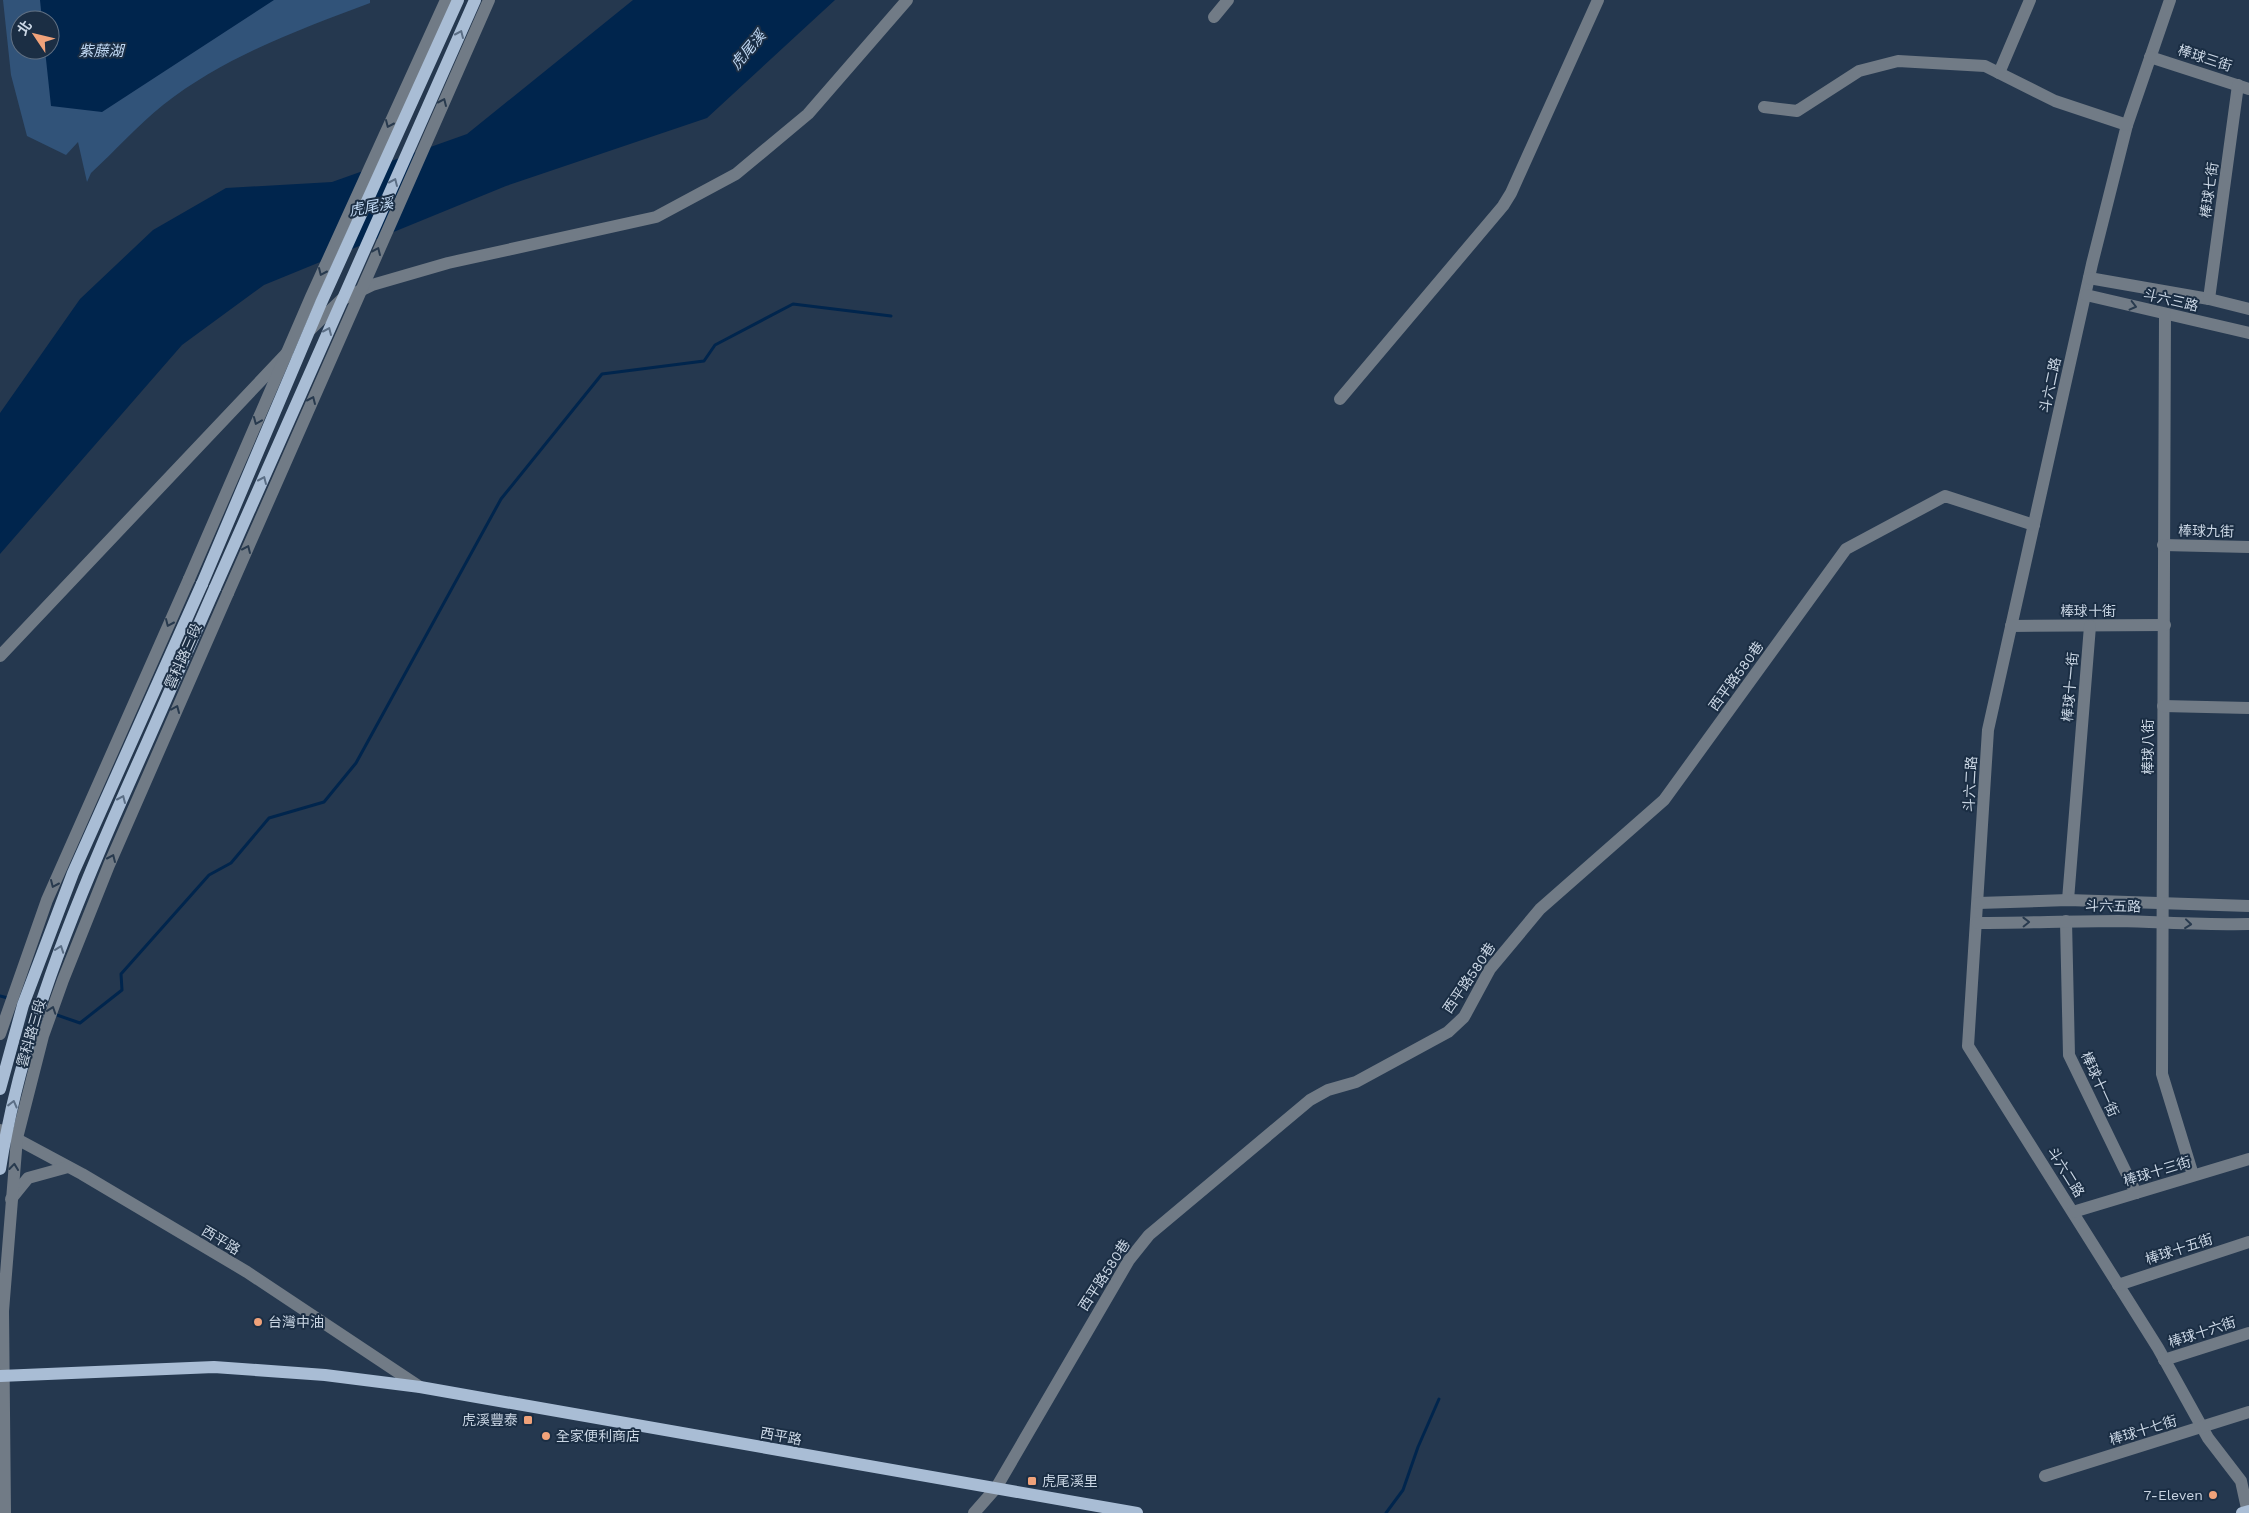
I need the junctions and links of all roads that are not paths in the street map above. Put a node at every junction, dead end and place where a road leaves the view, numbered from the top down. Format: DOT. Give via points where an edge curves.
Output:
graph roads {
  1 [pos="446,0"];
  2 [pos="458,0"];
  3 [pos="476,0"];
  4 [pos="489,0"];
  5 [pos="907,0"];
  6 [pos="1228,0"];
  7 [pos="1598,0"];
  8 [pos="2030,0"];
  9 [pos="2170,0"];
  10 [pos="1214,17"];
  11 [pos="2150,57"];
  12 [pos="1999,74"];
  13 [pos="2243,87"];
  14 [pos="1764,106"];
  15 [pos="2127,125"];
  16 [pos="2089,278"];
  17 [pos="2086,295"];
  18 [pos="2209,299"];
  19 [pos="2249,309"];
  20 [pos="2166,314"];
  21 [pos="2249,333"];
  22 [pos="1340,399"];
  23 [pos="2034,525"];
  24 [pos="2163,545"];
  25 [pos="2249,547"];
  26 [pos="2165,625"];
  27 [pos="2011,626"];
  28 [pos="2090,626"];
  29 [pos="0,656"];
  30 [pos="2163,706"];
  31 [pos="2249,708"];
  32 [pos="2068,900"];
  33 [pos="1978,903"];
  34 [pos="2163,903"];
  35 [pos="2249,906"];
  36 [pos="2066,921"];
  37 [pos="2162,922"];
  38 [pos="1977,923"];
  39 [pos="2249,924"];
  40 [pos="0,1032"];
  41 [pos="14,1034"];
  42 [pos="0,1089"];
  43 [pos="8,1134"];
  44 [pos="2249,1159"];
  45 [pos="68,1167"];
  46 [pos="0,1170"];
  47 [pos="2193,1175"];
  48 [pos="2136,1193"];
  49 [pos="11,1199"];
  50 [pos="2073,1212"];
  51 [pos="2249,1242"];
  52 [pos="2118,1285"];
  53 [pos="2249,1333"];
  54 [pos="2164,1360"];
  55 [pos="2,1376"];
  56 [pos="420,1387"];
  57 [pos="2249,1412"];
  58 [pos="2202,1427"];
  59 [pos="2045,1476"];
  60 [pos="996,1488"];
  61 [pos="1090,1509"];
  62 [pos="2247,1512"];
  63 [pos="5,1513"];
  64 [pos="974,1513"];
  65 [pos="1137,1513"];
  1 -- 40 [label="street, 雲科路三段, one-way, bridge" via="311,297 47,900"];
  2 -- 41 [label="main road, 雲科路三段, bridge" via="321,303 202,584 73,873"];
  43 -- 3 [label="main road, 雲科路三段, one-way, bridge" via="30,1037 72,916"];
  43 -- 4 [label="street, 雲科路三段, one-way, bridge" via="63,980 109,865"];
  5 -- 29 [label="street" via="808,114 736,174 720,183 656,216 448,263 372,285 341,300 273,366"];
  6 -- 10 [label="street"];
  7 -- 22 [label="street" via="1503,206"];
  8 -- 12 [label="street"];
  9 -- 11 [label="street, 斗六二路"];
  11 -- 13 [label="street, 棒球三街"];
  11 -- 15 [label="street, 斗六二路"];
  12 -- 14 [label="street" via="1985,66 1898,61 1859,71 1797,111"];
  12 -- 15 [label="street" via="2055,101"];
  13 -- 18 [label="street, 棒球七街"];
  15 -- 16 [label="street, 斗六二路"];
  16 -- 17 [label="street, 斗六二路"];
  16 -- 18 [label="street, 斗六三路"];
  17 -- 20 [label="street, 斗六三路, one-way"];
  17 -- 23 [label="street, 斗六二路"];
  18 -- 19 [label="street, 斗六三路"];
  20 -- 21 [label="street, 斗六三路"];
  20 -- 24 [label="street, 棒球八街"];
  23 -- 27 [label="street, 斗六二路"];
  23 -- 60 [label="street, 西平路580巷" via="1945,496 1846,549 1664,800 1540,909 1490,969 1464,1017 1448,1032 1356,1082 1328,1090 1310,1100 1149,1235 1129,1260"];
  24 -- 25 [label="street, 棒球九街"];
  24 -- 26 [label="street, 棒球八街"];
  26 -- 28 [label="street, 棒球十街"];
  26 -- 30 [label="street, 棒球八街"];
  27 -- 28 [label="street, 棒球十街"];
  27 -- 33 [label="street, 斗六二路" via="1988,730"];
  28 -- 32 [label="street, 棒球十一街"];
  30 -- 31 [label="street"];
  30 -- 34 [label="street, 棒球八街"];
  32 -- 33 [label="street, 斗六五路"];
  32 -- 34 [label="street, 斗六五路"];
  33 -- 38 [label="street, 斗六二路"];
  34 -- 35 [label="street, 斗六五路"];
  34 -- 37 [label="street, 棒球八街"];
  36 -- 37 [label="street, 斗六五路"];
  38 -- 36 [label="street, 斗六五路, one-way"];
  36 -- 48 [label="street, 棒球十一街" via="2069,1055"];
  37 -- 39 [label="street, 斗六五路, one-way"];
  37 -- 47 [label="street, 棒球八街" via="2162,1074"];
  38 -- 50 [label="street, 斗六二路" via="1968,1046"];
  40 -- 41 [label="main road"];
  41 -- 42 [label="main road, 雲科路三段"];
  43 -- 45 [label="street, 西平路"];
  43 -- 46 [label="main road, 雲科路三段"];
  49 -- 43 [label="street, 雲科路三段, one-way"];
  44 -- 47 [label="street, 棒球十三街"];
  45 -- 49 [label="street" via="28,1178"];
  45 -- 56 [label="street, 西平路" via="247,1272"];
  47 -- 48 [label="street, 棒球十三街"];
  48 -- 50 [label="street, 棒球十三街"];
  49 -- 55 [label="street, 雲科路三段"];
  50 -- 52 [label="street, 斗六二路"];
  51 -- 52 [label="street, 棒球十五街"];
  52 -- 54 [label="street, 斗六二路"];
  53 -- 54 [label="street, 棒球十六街"];
  54 -- 58 [label="street, 斗六二路"];
  55 -- 56 [label="main road, 西平路" via="214,1367 325,1375"];
  55 -- 63 [label="street, 雲科路三段"];
  56 -- 60 [label="main road, 西平路"];
  57 -- 58 [label="street, 棒球十七街"];
  58 -- 59 [label="street, 棒球十七街"];
  58 -- 62 [label="street, 斗六二路" via="2241,1481"];
  60 -- 61 [label="main road, 西平路"];
  60 -- 64 [label="street, 西平路580巷"];
  61 -- 65 [label="main road, 西平路"];
}
